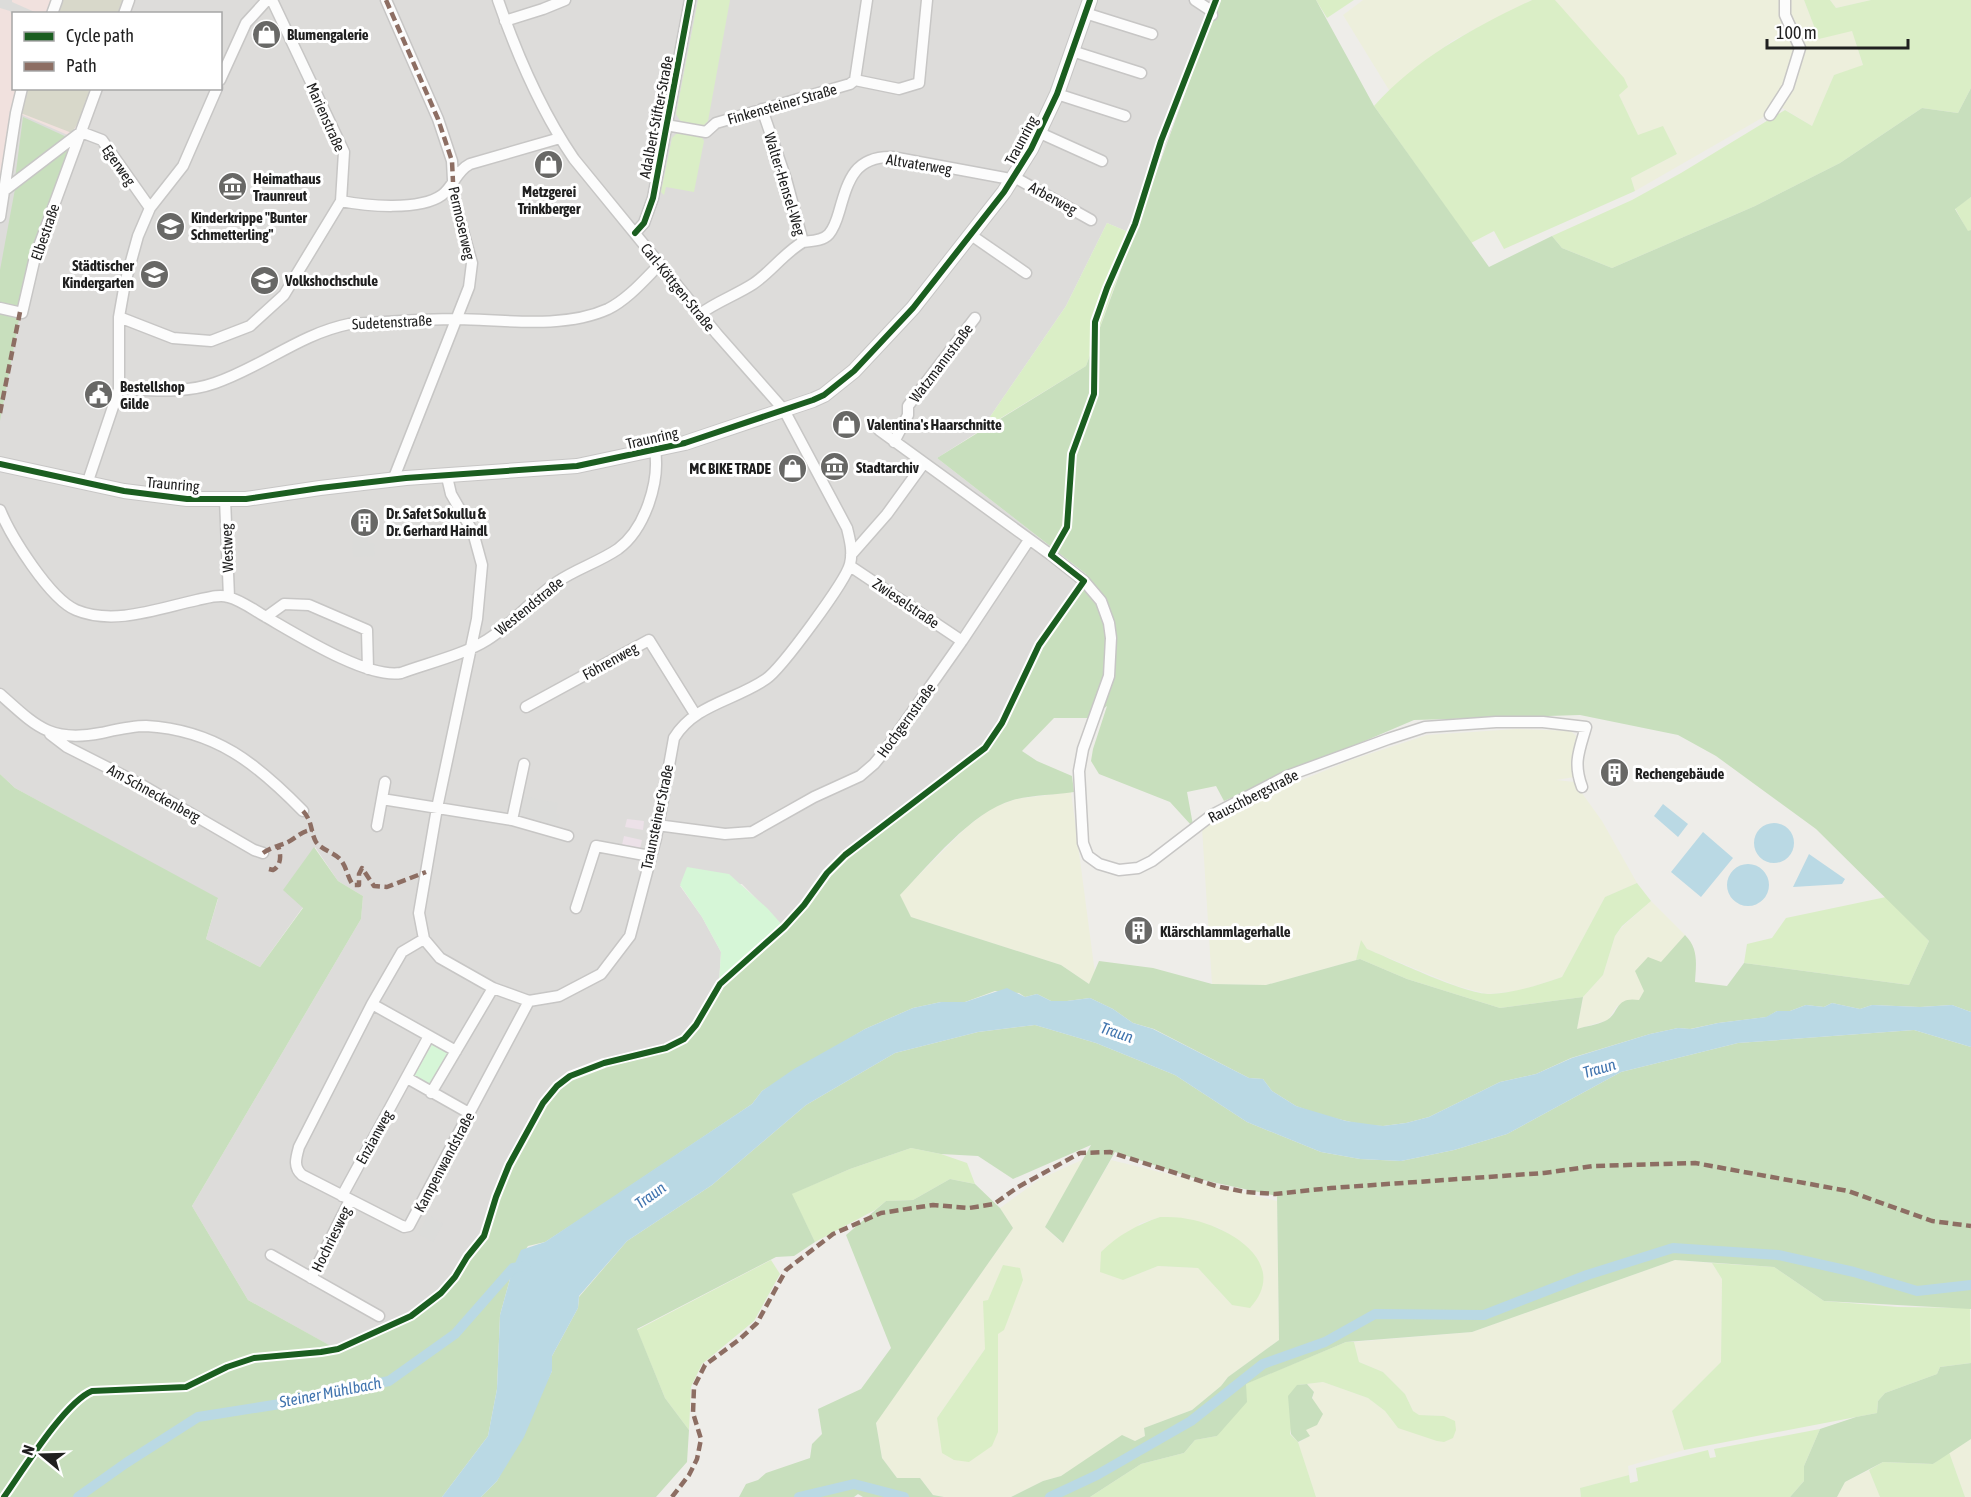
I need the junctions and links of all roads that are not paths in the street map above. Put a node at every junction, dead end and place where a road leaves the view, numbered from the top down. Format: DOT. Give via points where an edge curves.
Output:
graph roads {
  1 [pos="267,0"];
  2 [pos="272,0"];
  3 [pos="386,0"];
  4 [pos="498,0"];
  5 [pos="565,0"];
  6 [pos="690,0"];
  7 [pos="867,0"];
  8 [pos="927,0"];
  9 [pos="1195,0"];
  10 [pos="1785,0"];
  11 [pos="1088,6"];
  12 [pos="1212,15"];
  13 [pos="505,21"];
  14 [pos="1152,34"];
  15 [pos="1072,51"];
  16 [pos="1141,73"];
  17 [pos="222,76"];
  18 [pos="855,80"];
  19 [pos="22,90"];
  20 [pos="96,90"];
  21 [pos="216,90"];
  22 [pos="1057,94"];
  23 [pos="762,109"];
  24 [pos="1125,116"];
  25 [pos="1770,116"];
  26 [pos="666,125"];
  27 [pos="81,132"];
  28 [pos="1040,133"];
  29 [pos="560,138"];
  30 [pos="1102,161"];
  31 [pos="1012,179"];
  32 [pos="453,182"];
  33 [pos="5,190"];
  34 [pos="341,201"];
  35 [pos="150,208"];
  36 [pos="0,217"];
  37 [pos="1091,220"];
  38 [pos="635,233"];
  39 [pos="971,235"];
  40 [pos="802,242"];
  41 [pos="660,264"];
  42 [pos="1026,273"];
  43 [pos="0,308"];
  44 [pos="700,314"];
  45 [pos="119,317"];
  46 [pos="975,318"];
  47 [pos="456,319"];
  48 [pos="119,389"];
  49 [pos="784,410"];
  50 [pos="879,430"];
  51 [pos="894,442"];
  52 [pos="655,450"];
  53 [pos="924,463"];
  54 [pos="0,464"];
  55 [pos="447,477"];
  56 [pos="393,480"];
  57 [pos="87,484"];
  58 [pos="225,499"];
  59 [pos="0,510"];
  60 [pos="1029,540"];
  61 [pos="850,560"];
  62 [pos="229,597"];
  63 [pos="266,617"];
  64 [pos="962,641"];
  65 [pos="471,648"];
  66 [pos="368,669"];
  67 [pos="0,694"];
  68 [pos="526,707"];
  69 [pos="695,714"];
  70 [pos="47,732"];
  71 [pos="524,764"];
  72 [pos="385,782"];
  73 [pos="1582,787"];
  74 [pos="382,799"];
  75 [pos="436,808"];
  76 [pos="303,811"];
  77 [pos="512,820"];
  78 [pos="657,825"];
  79 [pos="377,826"];
  80 [pos="568,836"];
  81 [pos="263,853"];
  82 [pos="650,856"];
  83 [pos="576,908"];
  84 [pos="424,939"];
  85 [pos="493,988"];
  86 [pos="530,1001"];
  87 [pos="372,1004"];
  88 [pos="429,1036"];
  89 [pos="456,1051"];
  90 [pos="407,1078"];
  91 [pos="431,1092"];
  92 [pos="470,1113"];
  93 [pos="346,1198"];
  94 [pos="270,1255"];
  95 [pos="312,1278"];
  96 [pos="379,1316"];
  1 -- 17 [label="street" via="246,22"];
  2 -- 34 [label="street, Marienstraße" via="344,153"];
  3 -- 32 [label="street, Permoserweg" via="438,119 452,161"];
  4 -- 13 [label="street, Carl-Köttgen-Straße"];
  5 -- 13 [label="street"];
  6 -- 26 [label="street, Adalbert-Stifter-Straße"];
  7 -- 18 [label="street, Finkensteiner Straße"];
  8 -- 18 [label="street" via="919,83 899,89"];
  9 -- 12 [label="street"];
  10 -- 25 [label="street" via="1785,15 1800,48 1788,87"];
  11 -- 14 [label="street, Traunring"];
  11 -- 15 [label="street, Traunring"];
  13 -- 29 [label="street, Carl-Köttgen-Straße"];
  15 -- 16 [label="street"];
  15 -- 22 [label="street, Traunring"];
  18 -- 23 [label="street, Finkensteiner Straße"];
  19 -- 33 [label="street"];
  20 -- 27 [label="street, Elbestraße"];
  21 -- 35 [label="street" via="183,166"];
  22 -- 24 [label="street"];
  22 -- 28 [label="street, Traunring"];
  23 -- 26 [label="street, Finkensteiner Straße" via="716,123 706,132"];
  23 -- 40 [label="street, Walter-Hensel-Weg"];
  26 -- 38 [label="street, Adalbert-Stifter-Straße" via="649,214"];
  27 -- 33 [label="street"];
  27 -- 35 [label="street, Egerweg" via="102,140"];
  27 -- 43 [label="street, Elbestraße" via="35,257 22,313"];
  28 -- 30 [label="street, Traunring"];
  28 -- 31 [label="street, Traunring"];
  29 -- 32 [label="street" via="470,164"];
  29 -- 38 [label="street, Carl-Köttgen-Straße"];
  31 -- 37 [label="street, Arberweg"];
  31 -- 39 [label="street, Traunring"];
  31 -- 40 [label="street, Altvaterweg" via="878,158 864,163 851,177 830,233"];
  32 -- 34 [label="street" via="444,193 427,201 390,206"];
  32 -- 47 [label="street, Permoserweg" via="472,263 469,287"];
  33 -- 36 [label="street"];
  34 -- 45 [label="street, Marienstraße" via="284,295 250,326 211,341 173,338"];
  35 -- 45 [label="street" via="138,236"];
  38 -- 41 [label="street, Carl-Köttgen-Straße"];
  39 -- 42 [label="street"];
  39 -- 49 [label="street, Traunring" via="913,308 854,371 824,395"];
  40 -- 44 [label="street, Walter-Hensel-Weg" via="753,284"];
  41 -- 44 [label="street, Carl-Köttgen-Straße"];
  41 -- 47 [label="street, Sudetenstraße" via="619,302 585,316 538,322"];
  44 -- 49 [label="street, Carl-Köttgen-Straße"];
  45 -- 48 [label="street"];
  46 -- 51 [label="street, Watzmannstraße" via="908,406 908,416"];
  47 -- 48 [label="street, Sudetenstraße" via="332,327 210,385 168,391"];
  47 -- 56 [label="street, Permoserweg"];
  48 -- 57 [label="street"];
  49 -- 52 [label="street, Traunring"];
  49 -- 61 [label="street" via="847,528 852,545"];
  50 -- 51 [label="street, Rauschbergstraße"];
  51 -- 53 [label="street, Rauschbergstraße"];
  52 -- 55 [label="street, Traunring" via="577,466"];
  52 -- 65 [label="street, Westendstraße" via="657,474 647,508 620,547 556,582 506,626"];
  53 -- 60 [label="street, Rauschbergstraße"];
  53 -- 61 [label="street, Traunsteiner Straße"];
  54 -- 57 [label="street, Traunring"];
  55 -- 56 [label="street, Traunring"];
  55 -- 65 [label="street" via="451,494 473,532 482,565"];
  56 -- 58 [label="street, Traunring"];
  57 -- 58 [label="street, Traunring" via="187,499"];
  58 -- 62 [label="street, Westweg"];
  59 -- 62 [label="street" via="15,543 62,601 78,611 126,616 211,597"];
  60 -- 64 [label="street, Hochgernstraße"];
  60 -- 73 [label="street, Rauschbergstraße" via="1084,581 1101,601 1109,623 1109,676 1079,771 1083,843 1088,856 1099,864 1119,870 1138,868 1212,814 1287,776 1425,728 1496,722 1586,727 1576,759"];
  61 -- 64 [label="street, Zwieselstraße"];
  61 -- 69 [label="street, Traunsteiner Straße" via="819,614 767,679"];
  62 -- 63 [label="street, Westendstraße"];
  63 -- 66 [label="street, Westendstraße"];
  63 -- 66 [label="street" via="284,604 309,605 367,630"];
  64 -- 78 [label="street, Hochgernstraße" via="884,752 860,776 752,832 725,834"];
  65 -- 66 [label="street, Westendstraße" via="401,673 382,674"];
  65 -- 75 [label="street"];
  67 -- 70 [label="street, Am Schneckenberg"];
  68 -- 69 [label="street, Föhrenweg" via="649,640"];
  69 -- 78 [label="street, Traunsteiner Straße" via="674,738"];
  70 -- 76 [label="street" via="85,736 147,726 186,733 247,759"];
  70 -- 81 [label="street, Am Schneckenberg" via="67,747"];
  71 -- 77 [label="street"];
  72 -- 74 [label="street"];
  74 -- 75 [label="street"];
  74 -- 79 [label="street"];
  75 -- 77 [label="street"];
  75 -- 84 [label="street" via="419,914"];
  77 -- 80 [label="street"];
  78 -- 82 [label="street, Traunsteiner Straße"];
  82 -- 83 [label="street" via="596,846"];
  82 -- 86 [label="street, Traunsteiner Straße" via="630,936 601,974 559,996"];
  84 -- 85 [label="street, Traunsteiner Straße" via="440,958"];
  84 -- 87 [label="street, Kampenwandstraße" via="402,952"];
  85 -- 86 [label="street, Traunsteiner Straße"];
  85 -- 89 [label="street"];
  86 -- 92 [label="street, Kampenwandstraße"];
  87 -- 88 [label="street"];
  87 -- 93 [label="street, Kampenwandstraße" via="295,1161 302,1175"];
  88 -- 89 [label="street"];
  88 -- 90 [label="street, Enzianweg"];
  89 -- 91 [label="street"];
  90 -- 91 [label="street"];
  90 -- 93 [label="street, Enzianweg"];
  91 -- 92 [label="street"];
  92 -- 93 [label="street, Kampenwandstraße" via="409,1226"];
  93 -- 95 [label="street, Hochriesweg"];
  94 -- 95 [label="street, Hochriesweg"];
  95 -- 96 [label="street, Hochriesweg"];
}
